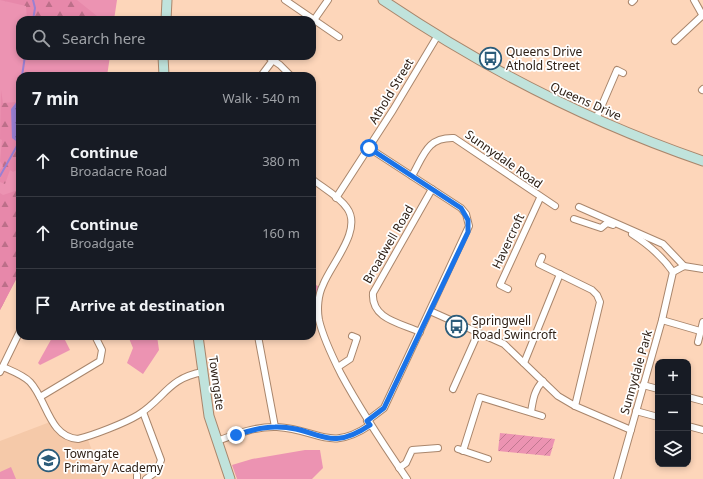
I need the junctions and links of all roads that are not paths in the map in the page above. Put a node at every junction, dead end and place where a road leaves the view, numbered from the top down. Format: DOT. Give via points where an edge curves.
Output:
graph roads {
  1 [pos="167,0"];
  2 [pos="285,0"];
  3 [pos="328,0"];
  4 [pos="383,0"];
  5 [pos="694,0"];
  6 [pos="166,16"];
  7 [pos="308,16"];
  8 [pos="703,16"];
  9 [pos="316,17"];
  10 [pos="316,21"];
  11 [pos="438,35"];
  12 [pos="339,37"];
  13 [pos="675,42"];
  14 [pos="163,60"];
  15 [pos="269,60"];
  16 [pos="272,60"];
  17 [pos="164,72"];
  18 [pos="263,72"];
  19 [pos="286,72"];
  20 [pos="623,73"];
  21 [pos="596,119"];
  22 [pos="369,148"];
  23 [pos="703,161"];
  24 [pos="412,176"];
  25 [pos="316,182"];
  26 [pos="432,190"];
  27 [pos="336,198"];
  28 [pos="540,198"];
  29 [pos="555,206"];
  30 [pos="579,207"];
  31 [pos="574,219"];
  32 [pos="542,257"];
  33 [pos="684,266"];
  34 [pos="703,269"];
  35 [pos="673,272"];
  36 [pos="560,274"];
  37 [pos="508,289"];
  38 [pos="430,311"];
  39 [pos="662,320"];
  40 [pos="703,322"];
  41 [pos="700,331"];
  42 [pos="420,332"];
  43 [pos="478,333"];
  44 [pos="352,336"];
  45 [pos="16,339"];
  46 [pos="97,340"];
  47 [pos="199,340"];
  48 [pos="259,340"];
  49 [pos="698,342"];
  50 [pos="524,363"];
  51 [pos="338,367"];
  52 [pos="1,370"];
  53 [pos="203,372"];
  54 [pos="543,381"];
  55 [pos="643,385"];
  56 [pos="655,388"];
  57 [pos="453,389"];
  58 [pos="40,397"];
  59 [pos="691,398"];
  60 [pos="703,401"];
  61 [pos="574,406"];
  62 [pos="636,411"];
  63 [pos="143,412"];
  64 [pos="531,412"];
  65 [pos="542,416"];
  66 [pos="655,417"];
  67 [pos="369,423"];
  68 [pos="275,427"];
  69 [pos="691,427"];
  70 [pos="631,430"];
  71 [pos="703,430"];
  72 [pos="217,441"];
  73 [pos="438,448"];
  74 [pos="488,459"];
  75 [pos="399,468"];
  76 [pos="146,479"];
  77 [pos="230,479"];
  78 [pos="407,479"];
  79 [pos="617,479"];
  1 -- 6 [label="street"];
  2 -- 7 [label="street"];
  3 -- 9 [label="street"];
  4 -- 11 [label="street, Queens Drive"];
  5 -- 8 [label="street"];
  8 -- 13 [label="street"];
  10 -- 12 [label="street"];
  11 -- 21 [label="street, Queens Drive" via="524,86"];
  11 -- 22 [label="street, Athold Street"];
  14 -- 17 [label="street"];
  15 -- 18 [label="street"];
  16 -- 19 [label="street"];
  20 -- 21 [label="street" via="617,70"];
  21 -- 23 [label="street, Queens Drive"];
  22 -- 24 [label="street"];
  22 -- 27 [label="street, Athold Street"];
  24 -- 26 [label="street"];
  24 -- 28 [label="street, Sunnydale Road" via="436,139 454,138"];
  25 -- 27 [label="street"];
  26 -- 38 [label="street" via="461,208 466,214 469,226"];
  26 -- 42 [label="street, Broadwell Road" via="373,294 373,305 379,314"];
  27 -- 51 [label="street" via="350,212 352,224 346,241 322,286 318,312"];
  28 -- 29 [label="street, Sunnydale Road"];
  28 -- 37 [label="street, Havercroft" via="500,285"];
  30 -- 33 [label="street" via="663,244"];
  31 -- 35 [label="street" via="601,228 607,223 631,233 649,244 664,258"];
  32 -- 36 [label="street" via="539,264"];
  33 -- 34 [label="street"];
  33 -- 35 [label="street"];
  35 -- 39 [label="street, Sunnydale Park"];
  36 -- 50 [label="street"];
  36 -- 61 [label="street" via="592,290 600,302"];
  38 -- 42 [label="street"];
  38 -- 43 [label="street, Sunnydale Park"];
  39 -- 41 [label="street, Sunnydale Park"];
  39 -- 55 [label="street, Sunnydale Park"];
  40 -- 41 [label="street"];
  41 -- 49 [label="street"];
  42 -- 67 [label="street" via="384,408"];
  43 -- 50 [label="street, Sunnydale Park" via="504,344"];
  43 -- 57 [label="street"];
  44 -- 51 [label="street" via="357,338 350,359"];
  45 -- 52 [label="street"];
  46 -- 58 [label="street" via="102,350 100,361"];
  47 -- 53 [label="street, Towngate"];
  48 -- 68 [label="street"];
  50 -- 54 [label="street, Sunnydale Park"];
  51 -- 67 [label="street"];
  52 -- 58 [label="street" via="29,381"];
  53 -- 63 [label="street" via="178,379"];
  53 -- 72 [label="street, Towngate" via="209,416"];
  54 -- 61 [label="street, Sunnydale Park" via="558,396"];
  54 -- 64 [label="street" via="534,395"];
  55 -- 56 [label="street"];
  55 -- 62 [label="street, Sunnydale Park"];
  58 -- 63 [label="street" via="58,430 73,438 90,435"];
  59 -- 60 [label="street"];
  61 -- 70 [label="street, Sunnydale Park"];
  62 -- 66 [label="street"];
  62 -- 70 [label="street, Sunnydale Park"];
  63 -- 76 [label="street" via="161,460 157,471"];
  64 -- 65 [label="street"];
  64 -- 74 [label="street" via="480,398 461,450"];
  67 -- 68 [label="street" via="358,434 335,439 326,439 296,429"];
  67 -- 75 [label="street"];
  68 -- 72 [label="street" via="248,431"];
  69 -- 71 [label="street"];
  70 -- 79 [label="street, Sunnydale Park"];
  72 -- 77 [label="street, Towngate"];
  73 -- 75 [label="street" via="412,450 406,463"];
  75 -- 78 [label="street"];
}
